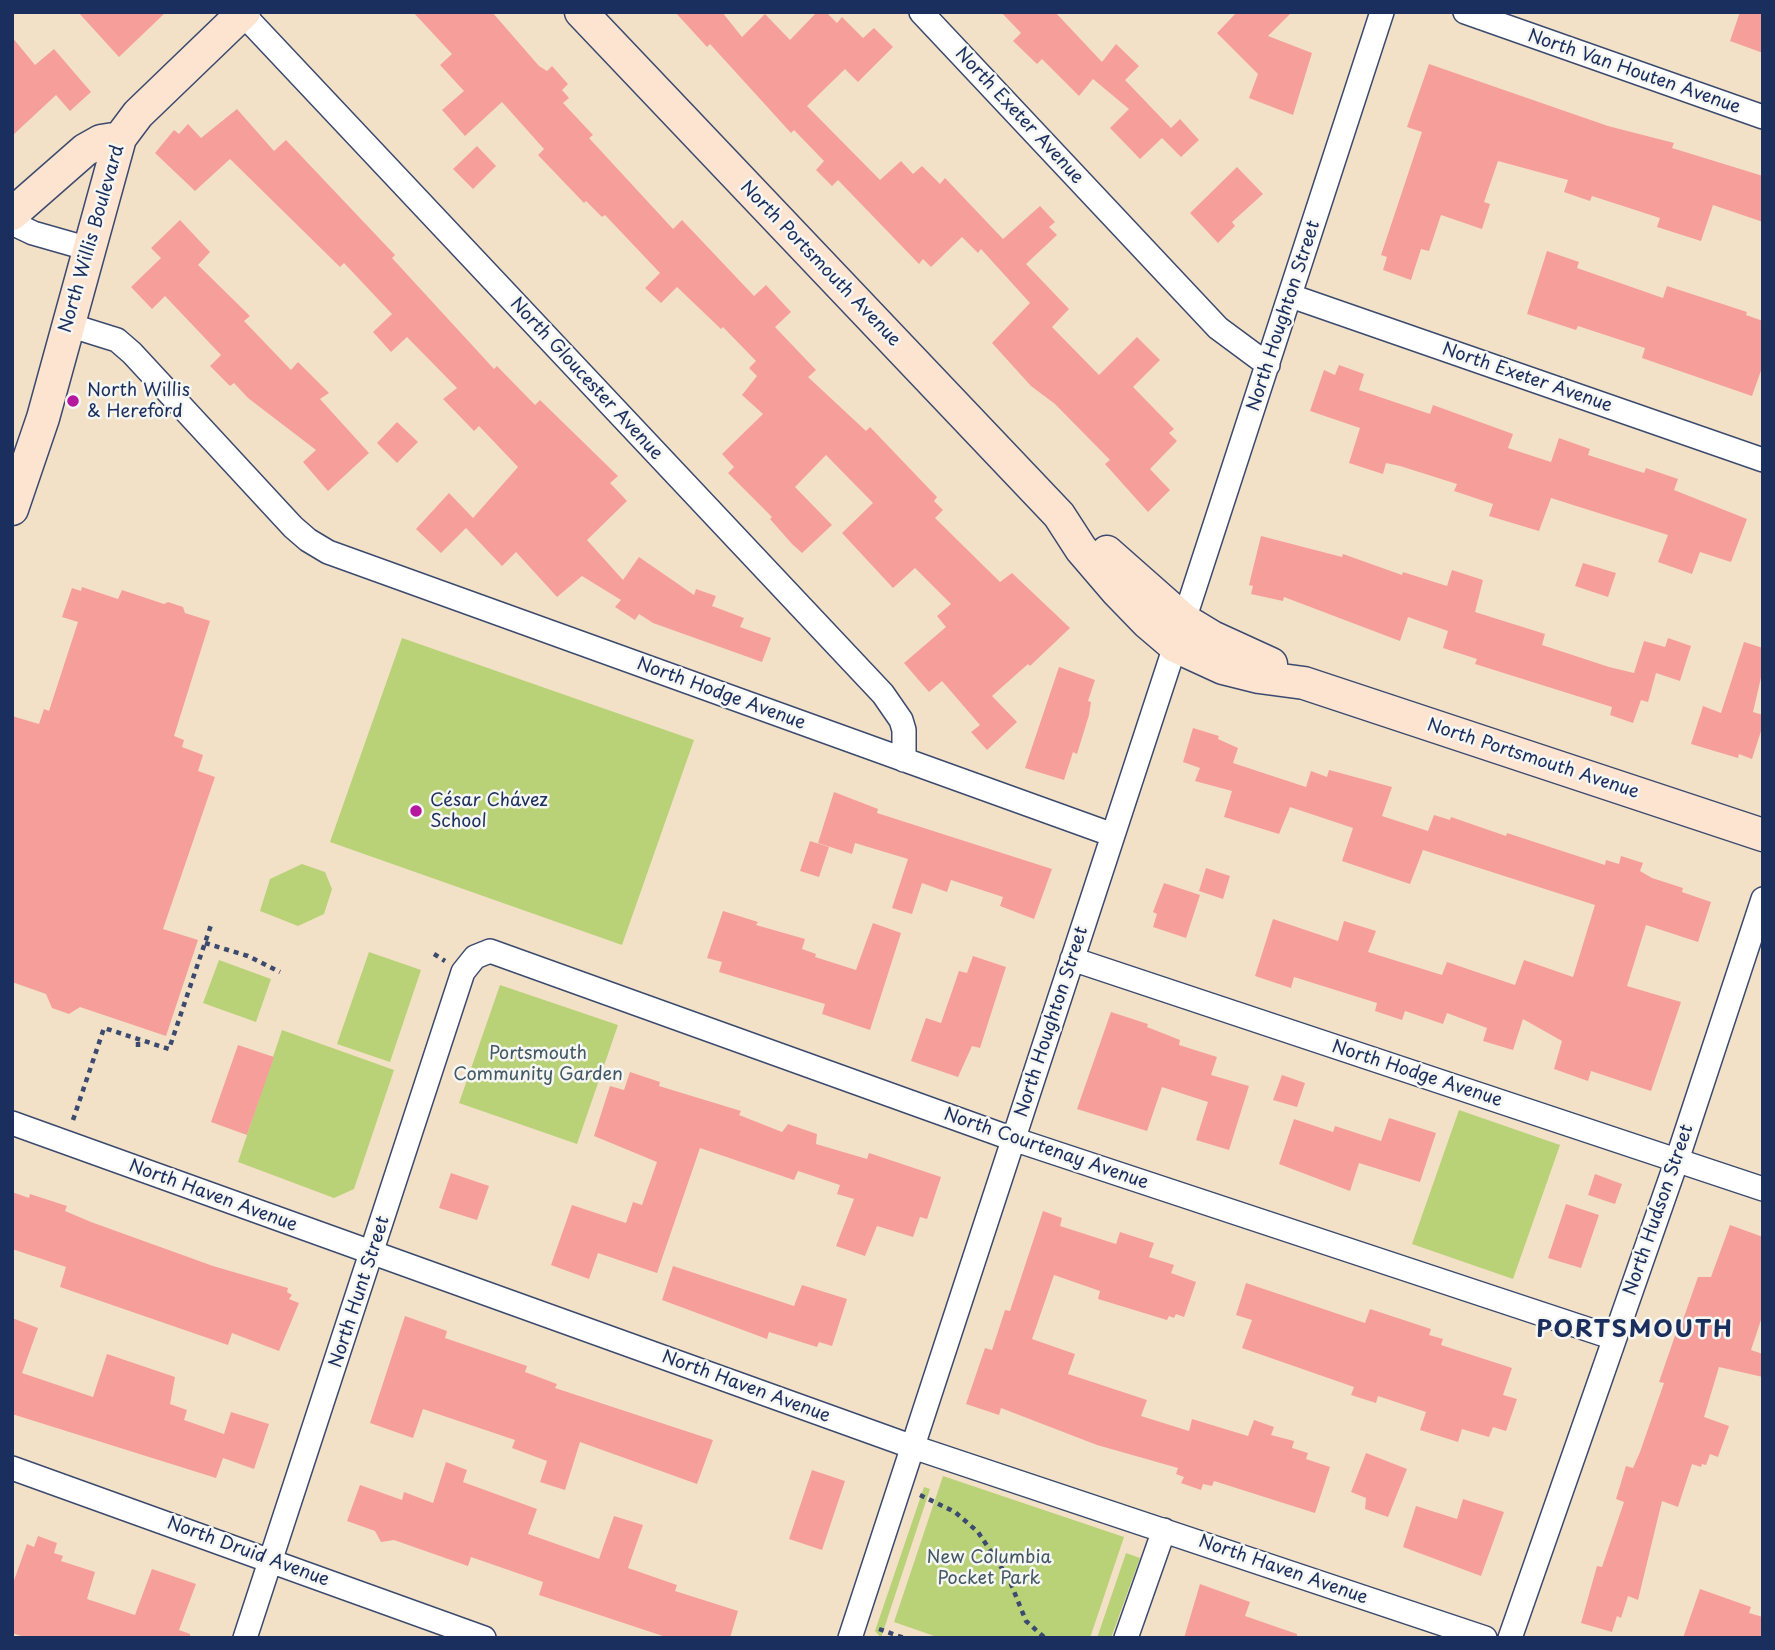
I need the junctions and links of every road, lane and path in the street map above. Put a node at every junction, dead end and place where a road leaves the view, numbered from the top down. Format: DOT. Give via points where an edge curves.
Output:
graph roads {
  1 [pos="581,12"];
  2 [pos="921,12"];
  3 [pos="1382,12"];
  4 [pos="1465,12"];
  5 [pos="242,13"];
  6 [pos="1763,117"];
  7 [pos="120,138"];
  8 [pos="12,214"];
  9 [pos="12,223"];
  10 [pos="89,249"];
  11 [pos="1291,296"];
  12 [pos="68,325"];
  13 [pos="1268,365"];
  14 [pos="23,443"];
  15 [pos="1763,460"];
  16 [pos="12,509"];
  17 [pos="1180,633"];
  18 [pos="904,760"];
  19 [pos="1113,835"];
  20 [pos="1763,835"];
  21 [pos="1763,899"];
  22 [pos="211,926"];
  23 [pos="205,943"];
  24 [pos="482,953"];
  25 [pos="1072,960"];
  26 [pos="280,972"];
  27 [pos="138,1039"];
  28 [pos="138,1047"];
  29 [pos="12,1123"];
  30 [pos="1013,1139"];
  31 [pos="65,1142"];
  32 [pos="1677,1160"];
  33 [pos="1763,1188"];
  34 [pos="373,1253"];
  35 [pos="1614,1338"];
  36 [pos="913,1447"];
  37 [pos="12,1468"];
  38 [pos="901,1485"];
  39 [pos="1164,1530"];
  40 [pos="271,1560"];
  41 [pos="245,1638"];
  42 [pos="484,1638"];
  43 [pos="850,1638"];
  44 [pos="1045,1638"];
  45 [pos="1126,1638"];
  46 [pos="1485,1638"];
  47 [pos="1510,1638"];
  1 -- 17 [label="street, North Portsmouth Avenue" via="1059,515 1081,549 1147,623"];
  2 -- 13 [label="street, North Exeter Avenue" via="1219,328"];
  3 -- 11 [label="street, North Houghton Street"];
  4 -- 6 [label="street, North Van Houten Avenue"];
  5 -- 7 [label="street, North Willis Boulevard" via="138,114"];
  5 -- 18 [label="street, North Gloucester Avenue" via="883,694 905,730"];
  7 -- 8 [label="street" via="85,150"];
  7 -- 10 [label="street, North Willis Boulevard"];
  9 -- 10 [label="street"];
  10 -- 12 [label="street, North Willis Boulevard"];
  11 -- 13 [label="street, North Houghton Street"];
  11 -- 15 [label="street, North Exeter Avenue"];
  12 -- 14 [label="street, North Willis Boulevard"];
  12 -- 18 [label="street, North Hodge Avenue" via="117,340 132,353 293,527 328,552"];
  13 -- 17 [label="street, North Houghton Street"];
  14 -- 16 [label="street, North Willis Boulevard"];
  17 -- 19 [label="street, North Houghton Street"];
  17 -- 20 [label="street, North Portsmouth Avenue" via="1223,667 1304,683"];
  18 -- 19 [label="street, North Hodge Avenue"];
  19 -- 25 [label="street, North Houghton Street"];
  21 -- 32 [label="street, North Hudson Street"];
  22 -- 23 [label="path"];
  23 -- 26 [label="path"];
  23 -- 27 [label="path" via="169,1049"];
  24 -- 30 [label="street, North Courtenay Avenue" via="500,953"];
  24 -- 34 [label="street, North Hunt Street" via="463,972"];
  25 -- 30 [label="street, North Houghton Street"];
  25 -- 32 [label="street, North Hodge Avenue"];
  27 -- 28 [label="path"];
  27 -- 31 [label="path" via="104,1028"];
  29 -- 31 [label="street, North Haven Avenue"];
  30 -- 35 [label="street, North Courtenay Avenue"];
  30 -- 36 [label="street, North Houghton Street"];
  31 -- 34 [label="street, North Haven Avenue"];
  32 -- 33 [label="street, North Hodge Avenue"];
  32 -- 35 [label="street, North Hudson Street"];
  34 -- 36 [label="street, North Haven Avenue"];
  34 -- 40 [label="street, North Hunt Street"];
  35 -- 47 [label="street, North Hudson Street"];
  36 -- 38 [label="street, North Houghton Street"];
  36 -- 39 [label="street, North Haven Avenue"];
  37 -- 40 [label="street, North Druid Avenue"];
  38 -- 43 [label="street, North Houghton Street"];
  38 -- 44 [label="path" via="955,1513 978,1532 1009,1579 1026,1621"];
  39 -- 45 [label="street"];
  39 -- 46 [label="street, North Haven Avenue"];
  40 -- 41 [label="street, North Hunt Street"];
  40 -- 42 [label="street, North Druid Avenue"];
}
